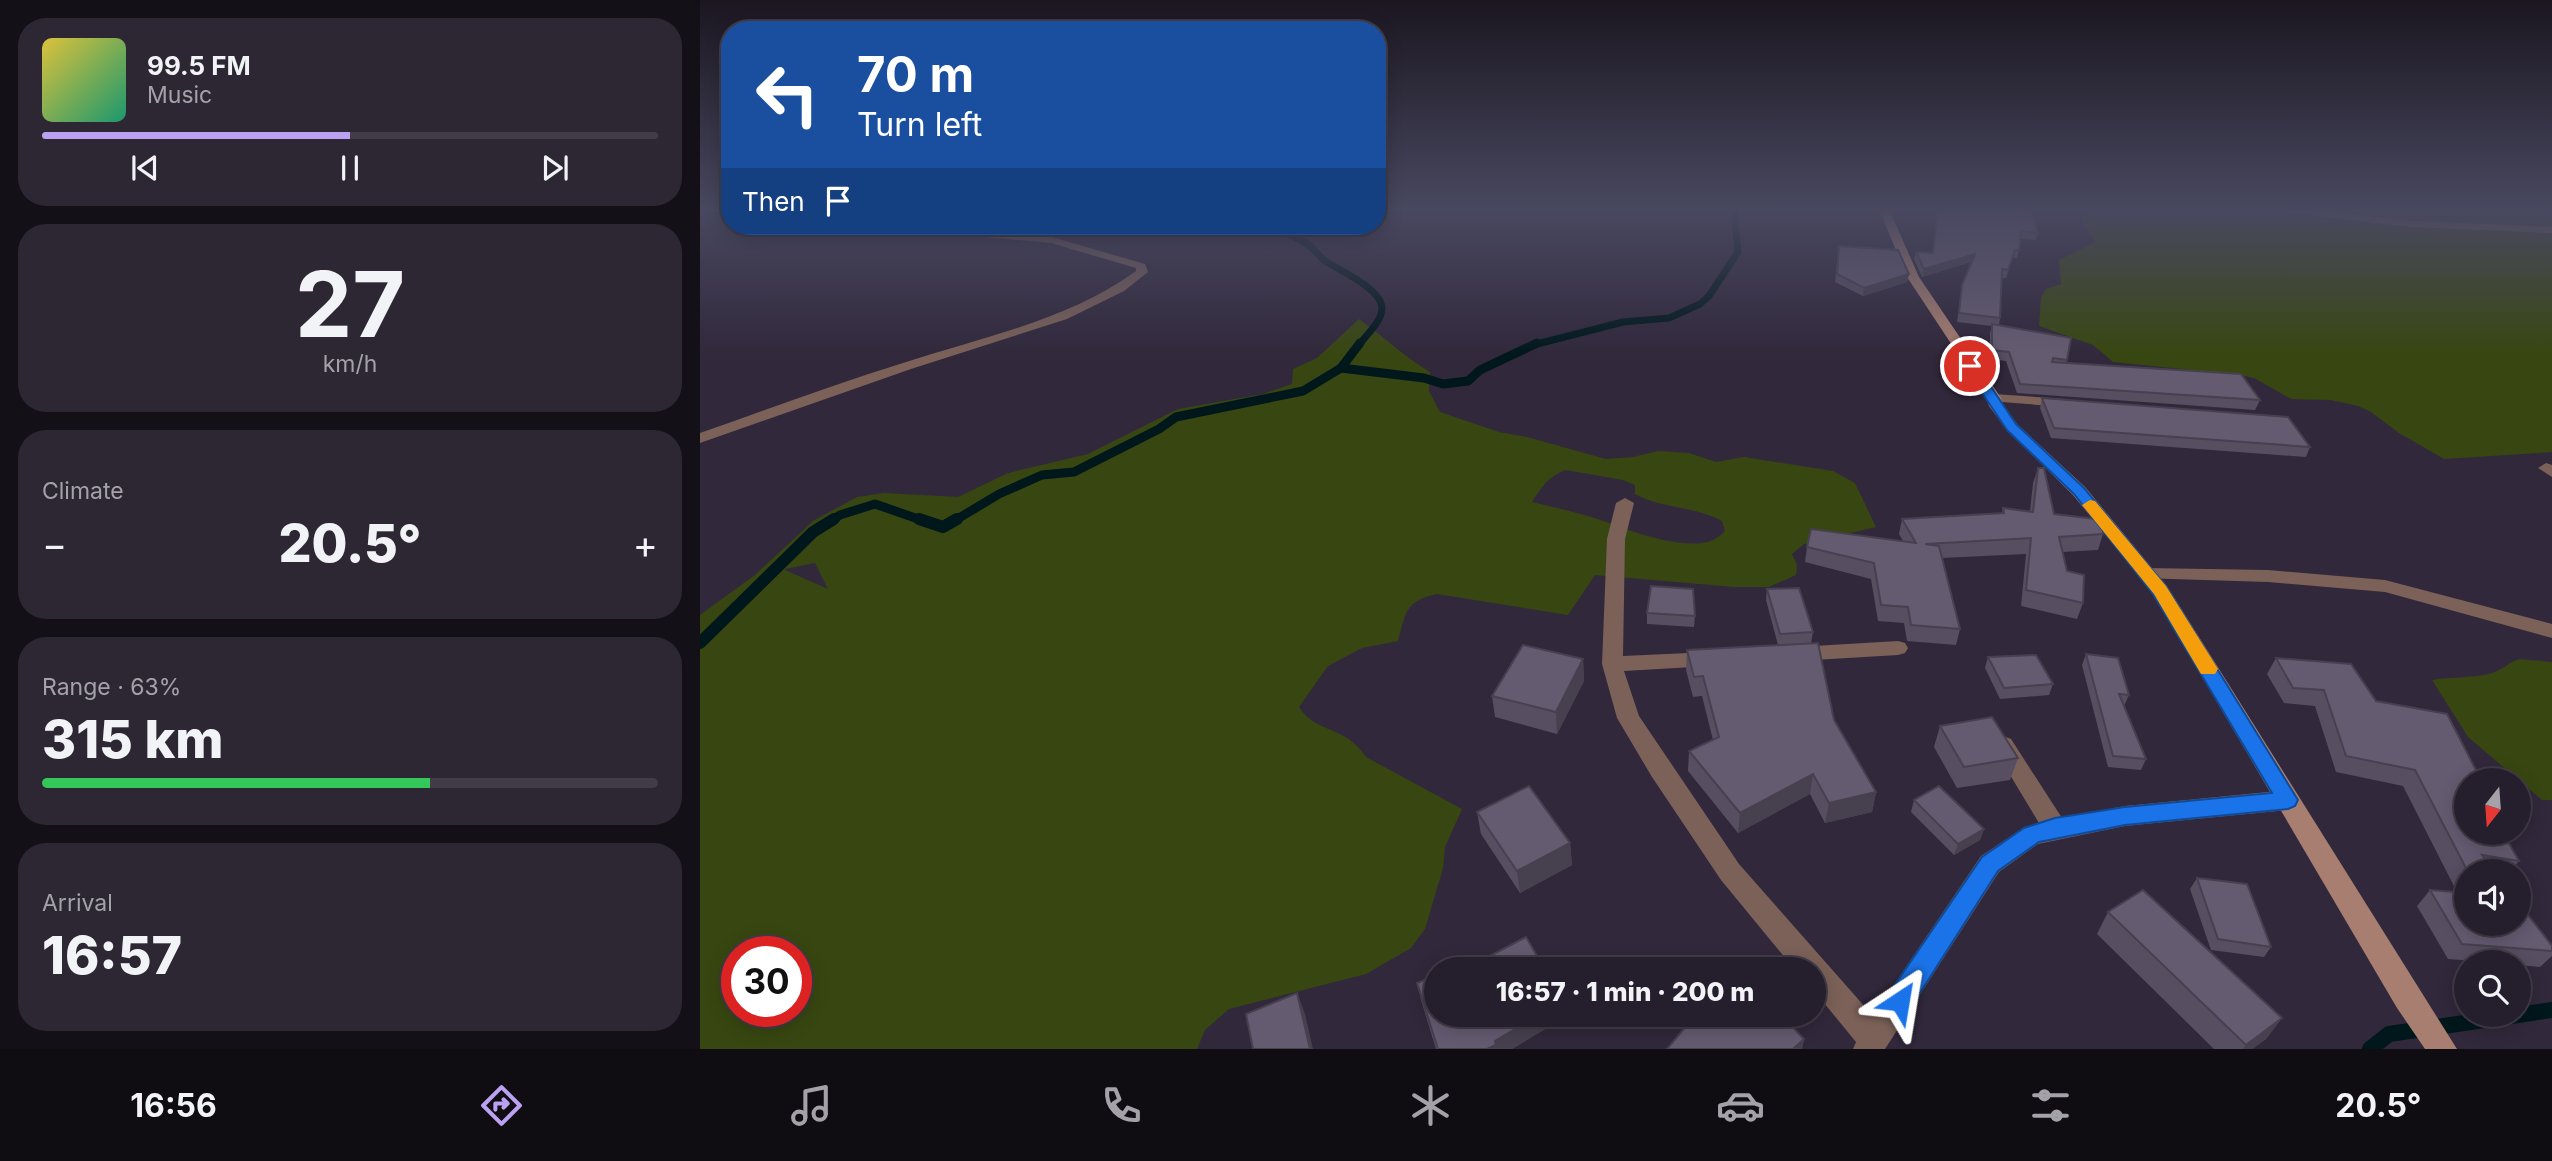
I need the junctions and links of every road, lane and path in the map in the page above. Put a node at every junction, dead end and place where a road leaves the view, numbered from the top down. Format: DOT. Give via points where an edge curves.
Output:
graph roads {
  1 [pos="1113,258"];
  2 [pos="1905,258"];
  3 [pos="1994,398"];
  4 [pos="2076,403"];
  5 [pos="700,438"];
  6 [pos="1625,503"];
  7 [pos="2147,574"];
  8 [pos="2552,631"];
  9 [pos="1898,648"];
  10 [pos="1776,655"];
  11 [pos="1736,657"];
  12 [pos="1612,664"];
  13 [pos="1992,727"];
  14 [pos="2288,800"];
  15 [pos="2055,828"];
  16 [pos="1803,957"];
  17 [pos="1826,986"];
  18 [pos="1871,1045"];
  19 [pos="2442,1049"];
  1 -- 5 [label="street" via="1141,266 1142,272 1102,298"];
  2 -- 3 [label="street"];
  3 -- 4 [label="street"];
  3 -- 7 [label="street" via="2011,427 2079,491"];
  6 -- 12 [label="street" via="1615,550"];
  7 -- 8 [label="street" via="2268,576 2385,586"];
  7 -- 14 [label="street"];
  9 -- 10 [label="street"];
  11 -- 12 [label="street"];
  12 -- 16 [label="street" via="1628,719 1660,770 1730,872"];
  13 -- 15 [label="street"];
  14 -- 15 [label="street" via="2125,816"];
  14 -- 19 [label="street"];
  15 -- 18 [label="street" via="2032,835 1990,864"];
  17 -- 18 [label="street"];
}
